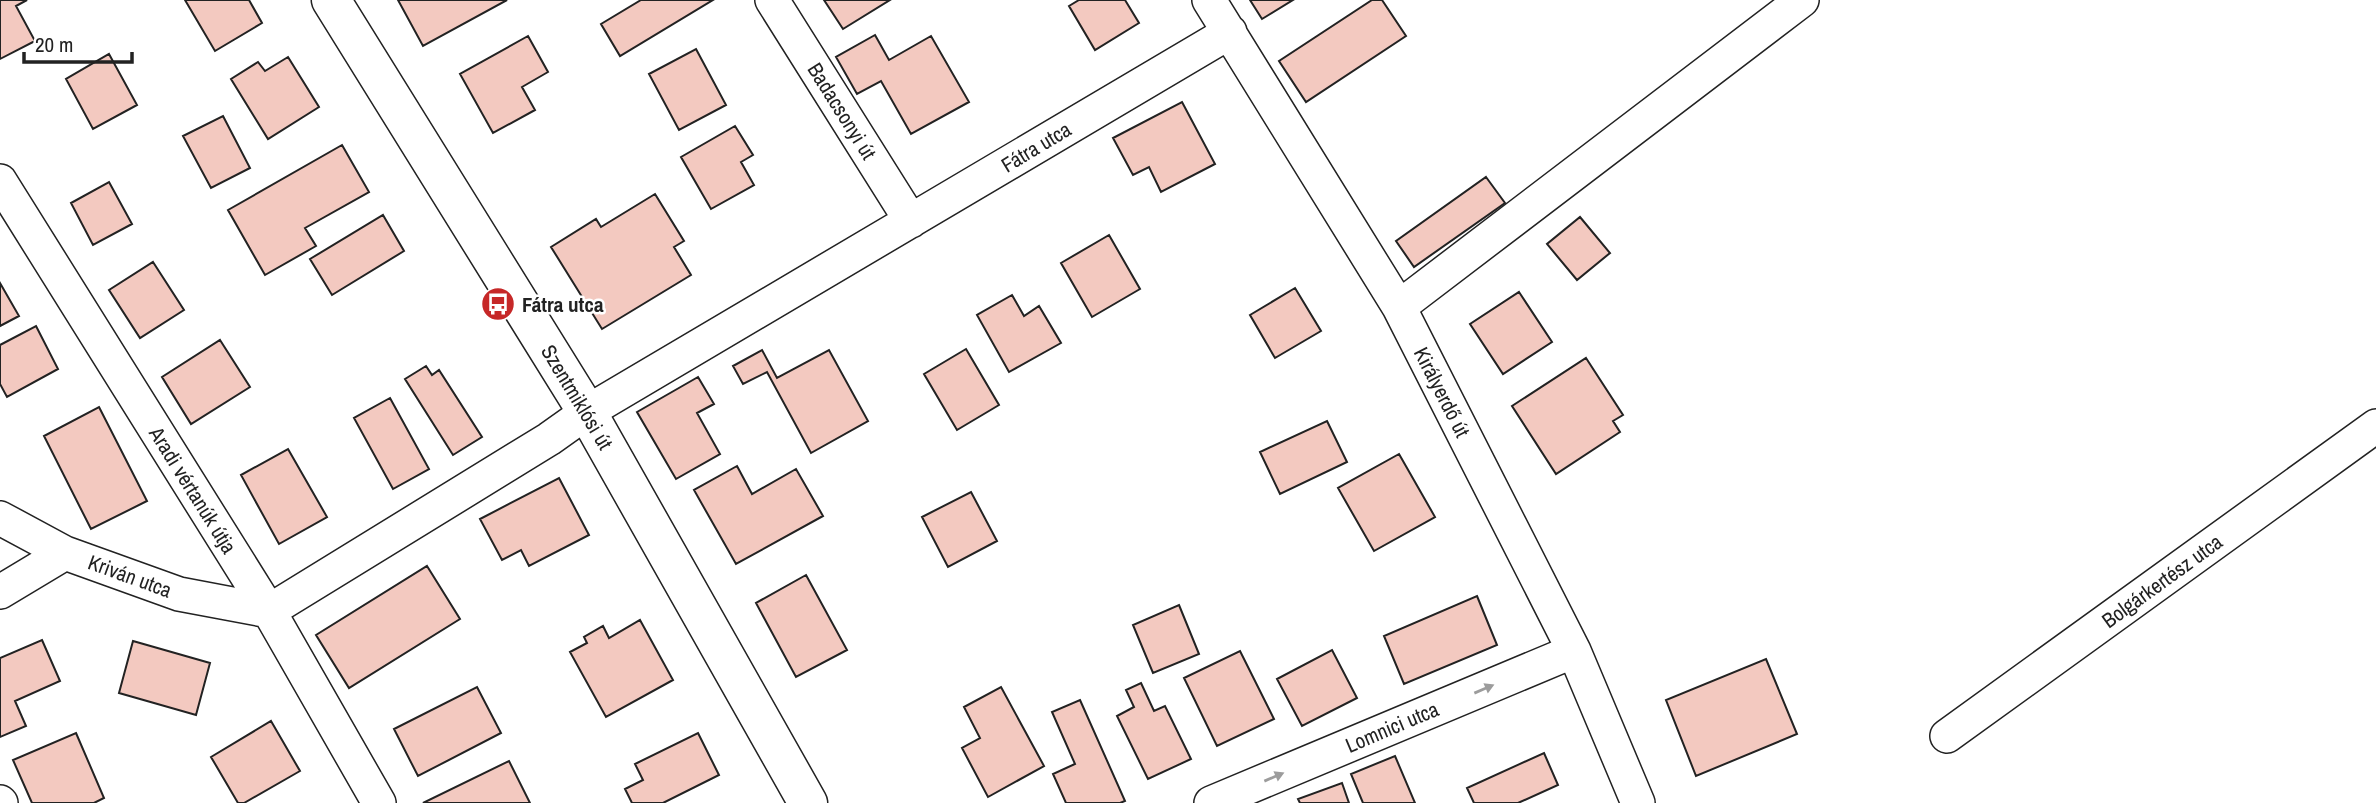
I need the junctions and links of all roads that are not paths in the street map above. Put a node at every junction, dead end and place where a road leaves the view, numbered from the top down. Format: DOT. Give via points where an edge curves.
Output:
graph roads {
  1 [pos="331,0"];
  2 [pos="772,0"];
  3 [pos="1209,0"];
  4 [pos="1802,0"];
  5 [pos="1230,32"];
  6 [pos="0,181"];
  7 [pos="911,221"];
  8 [pos="1399,307"];
  9 [pos="587,412"];
  10 [pos="2376,426"];
  11 [pos="0,519"];
  12 [pos="65,553"];
  13 [pos="0,592"];
  14 [pos="269,611"];
  15 [pos="1573,651"];
  16 [pos="1947,736"];
  17 [pos="379,803"];
  18 [pos="808,803"];
  19 [pos="1211,803"];
  20 [pos="1638,803"];
  1 -- 9 [label="street, Szentmiklósi út"];
  2 -- 7 [label="street, Badacsonyi út"];
  3 -- 5 [label="street, Királyerdő út"];
  4 -- 8 [label="street"];
  5 -- 7 [label="street, Fátra utca"];
  5 -- 8 [label="street, Királyerdő út"];
  6 -- 14 [label="street, Aradi vértanúk útja"];
  7 -- 9 [label="street, Fátra utca"];
  8 -- 15 [label="street, Királyerdő út"];
  9 -- 14 [label="street, Fátra utca"];
  9 -- 18 [label="street, Szentmiklósi út"];
  10 -- 16 [label="street, Bolgárkertész utca"];
  11 -- 12 [label="street, Kriván utca"];
  12 -- 13 [label="street"];
  12 -- 14 [label="street, Kriván utca" via="179,594"];
  14 -- 17 [label="street, Aradi vértanúk útja"];
  19 -- 15 [label="street, Lomnici utca, one-way"];
  15 -- 20 [label="street, Királyerdő út"];
}
